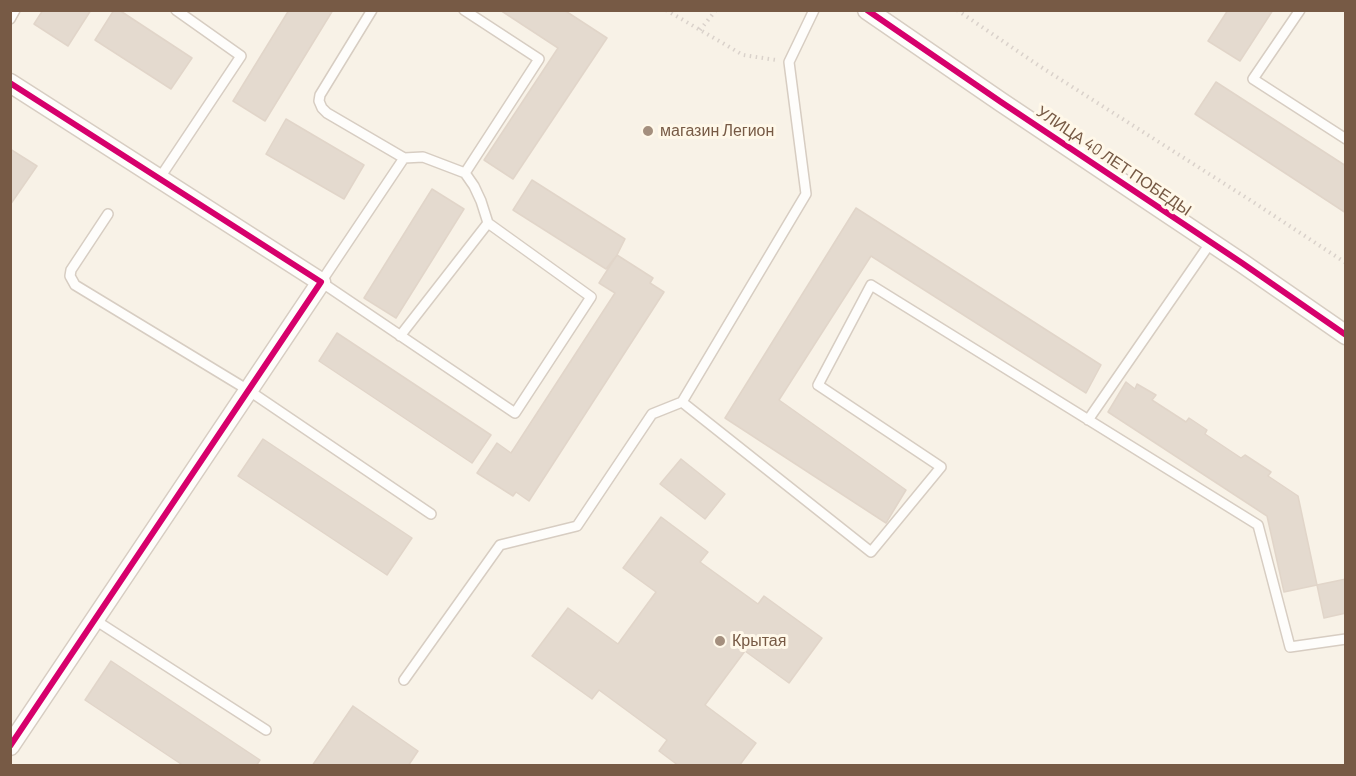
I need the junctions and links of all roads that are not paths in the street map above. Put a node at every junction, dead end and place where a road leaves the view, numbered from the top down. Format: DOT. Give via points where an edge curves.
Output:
graph roads {
  1 [pos="15,10"];
  2 [pos="176,10"];
  3 [pos="372,10"];
  4 [pos="464,10"];
  5 [pos="814,10"];
  6 [pos="867,10"];
  7 [pos="1300,10"];
  8 [pos="10,19"];
  9 [pos="10,83"];
  10 [pos="1346,139"];
  11 [pos="405,158"];
  12 [pos="465,173"];
  13 [pos="159,179"];
  14 [pos="108,214"];
  15 [pos="488,223"];
  16 [pos="1211,242"];
  17 [pos="321,282"];
  18 [pos="1346,335"];
  19 [pos="400,336"];
  20 [pos="248,390"];
  21 [pos="682,402"];
  22 [pos="1088,420"];
  23 [pos="431,514"];
  24 [pos="95,620"];
  25 [pos="1346,639"];
  26 [pos="404,680"];
  27 [pos="266,730"];
  28 [pos="10,746"];
  1 -- 8 [label="lane"];
  2 -- 13 [label="lane" via="242,56"];
  3 -- 11 [label="lane" via="319,101 327,112"];
  4 -- 12 [label="lane" via="539,59"];
  5 -- 21 [label="lane" via="789,63 806,194"];
  6 -- 16 [label="street, УЛИЦА 40 ЛЕТ ПОБЕДЫ"];
  7 -- 10 [label="lane" via="1253,79"];
  9 -- 13 [label="street"];
  11 -- 12 [label="lane" via="423,157"];
  11 -- 17 [label="lane"];
  12 -- 15 [label="lane"];
  13 -- 17 [label="street"];
  14 -- 20 [label="lane" via="70,270 75,285"];
  15 -- 19 [label="lane"];
  15 -- 19 [label="lane" via="591,297 514,413"];
  16 -- 18 [label="street, УЛИЦА 40 ЛЕТ ПОБЕДЫ"];
  16 -- 22 [label="lane"];
  17 -- 19 [label="lane"];
  17 -- 20 [label="street"];
  20 -- 23 [label="lane"];
  20 -- 24 [label="street"];
  21 -- 22 [label="lane" via="871,552 941,467 818,385 871,285"];
  21 -- 26 [label="lane" via="652,414 577,526 500,545"];
  22 -- 25 [label="lane" via="1258,525 1290,647"];
  24 -- 27 [label="lane"];
  24 -- 28 [label="street"];
}
